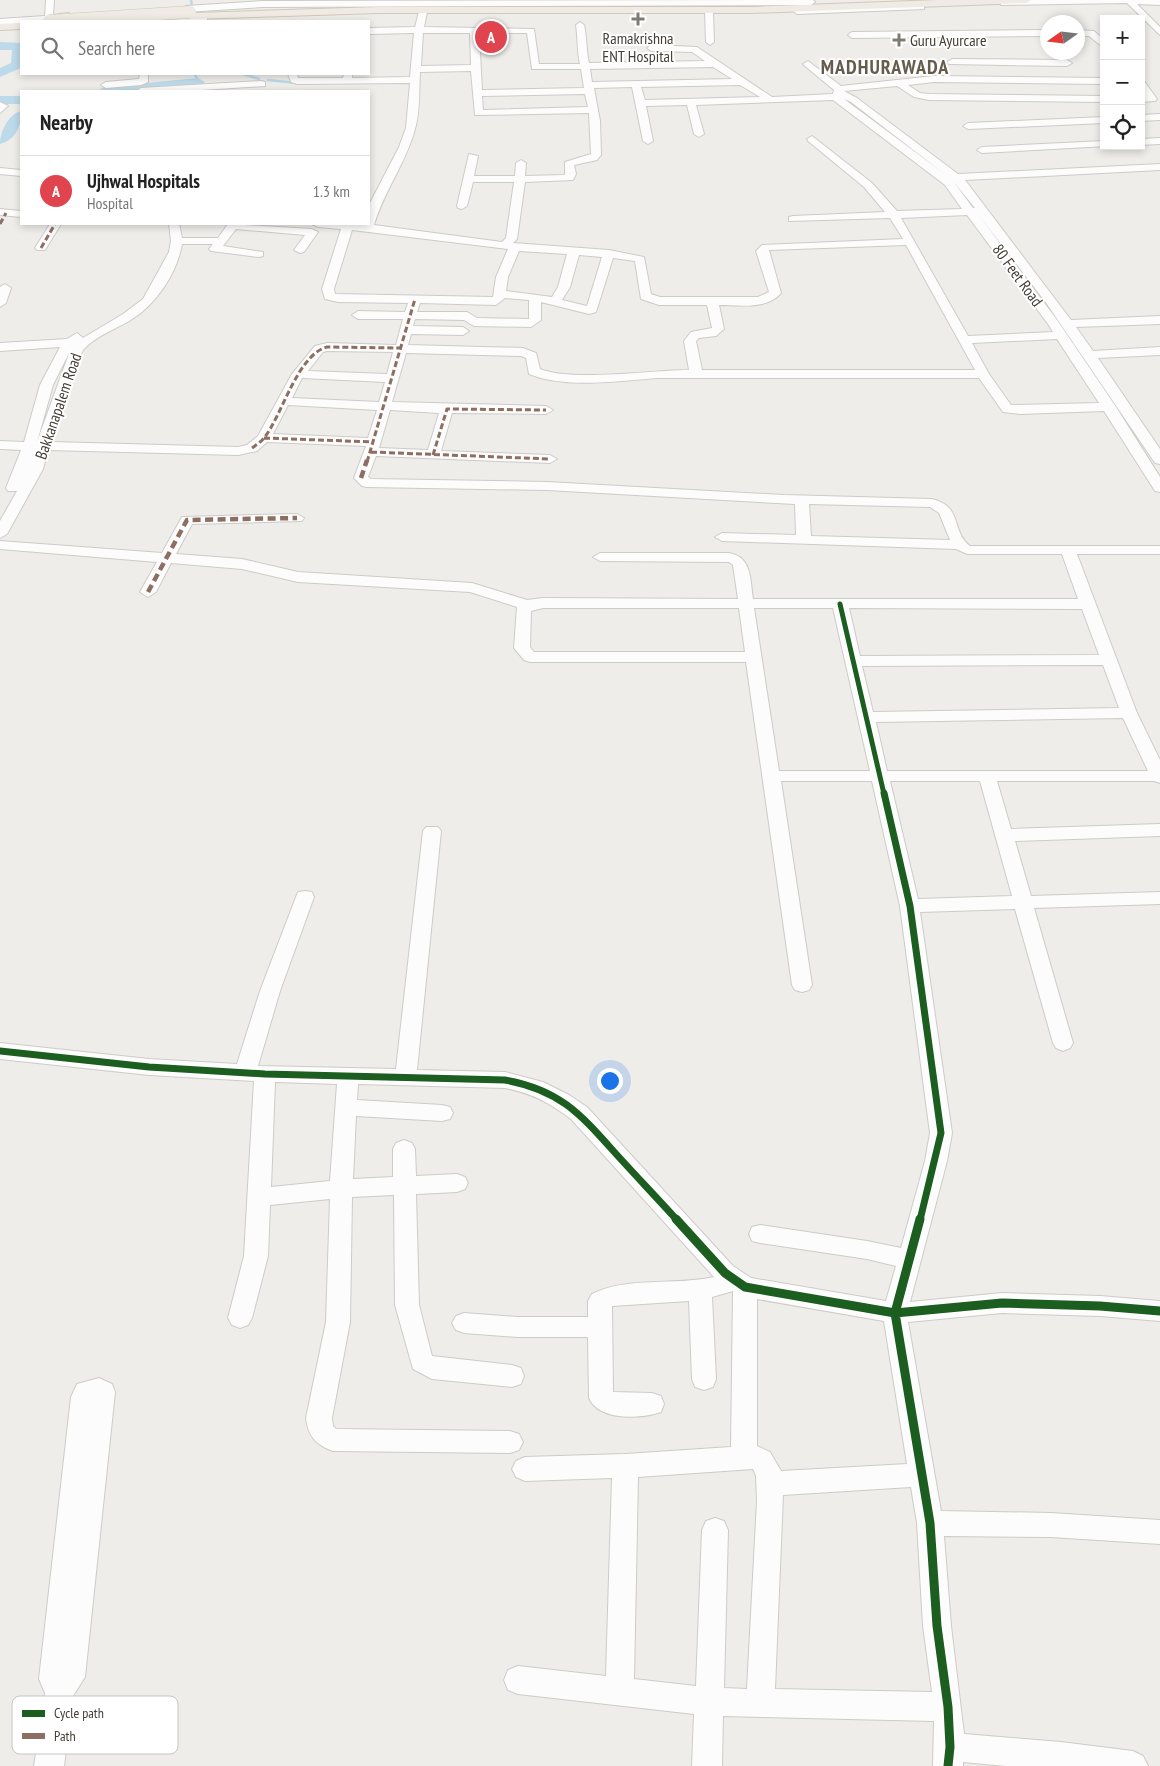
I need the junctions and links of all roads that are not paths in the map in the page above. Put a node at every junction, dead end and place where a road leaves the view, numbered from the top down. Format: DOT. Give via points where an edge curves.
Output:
graph roads {
  1 [pos="50,0"];
  2 [pos="851,0"];
  3 [pos="925,0"];
  4 [pos="1026,0"];
  5 [pos="1121,0"];
  6 [pos="1128,0"];
  7 [pos="359,1"];
  8 [pos="469,1"];
  9 [pos="522,1"];
  10 [pos="552,1"];
  11 [pos="584,1"];
  12 [pos="618,1"];
  13 [pos="664,1"];
  14 [pos="792,1"];
  15 [pos="1160,1"];
  16 [pos="769,2"];
  17 [pos="217,4"];
  18 [pos="192,10"];
  19 [pos="423,12"];
  20 [pos="709,12"];
  21 [pos="1135,15"];
  22 [pos="268,18"];
  23 [pos="70,19"];
  24 [pos="49,20"];
  25 [pos="101,20"];
  26 [pos="186,20"];
  27 [pos="20,22"];
  28 [pos="0,24"];
  29 [pos="20,24"];
  30 [pos="580,25"];
  31 [pos="1145,25"];
  32 [pos="20,30"];
  33 [pos="419,30"];
  34 [pos="474,30"];
  35 [pos="0,31"];
  36 [pos="370,31"];
  37 [pos="1160,32"];
  38 [pos="1085,33"];
  39 [pos="852,35"];
  40 [pos="1040,35"];
  41 [pos="1160,40"];
  42 [pos="1100,41"];
  43 [pos="710,42"];
  44 [pos="651,48"];
  45 [pos="1065,60"];
  46 [pos="952,62"];
  47 [pos="1067,63"];
  48 [pos="715,64"];
  49 [pos="808,64"];
  50 [pos="585,67"];
  51 [pos="475,68"];
  52 [pos="415,69"];
  53 [pos="144,75"];
  54 [pos="293,75"];
  55 [pos="348,77"];
  56 [pos="537,79"];
  57 [pos="414,80"];
  58 [pos="1083,80"];
  59 [pos="1100,80"];
  60 [pos="742,82"];
  61 [pos="898,82"];
  62 [pos="262,83"];
  63 [pos="636,84"];
  64 [pos="102,86"];
  65 [pos="588,88"];
  66 [pos="156,90"];
  67 [pos="476,93"];
  68 [pos="840,94"];
  69 [pos="1100,98"];
  70 [pos="1146,99"];
  71 [pos="770,100"];
  72 [pos="691,102"];
  73 [pos="641,103"];
  74 [pos="0,106"];
  75 [pos="1160,109"];
  76 [pos="0,110"];
  77 [pos="593,110"];
  78 [pos="1160,117"];
  79 [pos="1145,118"];
  80 [pos="1100,120"];
  81 [pos="968,126"];
  82 [pos="699,134"];
  83 [pos="812,139"];
  84 [pos="648,141"];
  85 [pos="1160,141"];
  86 [pos="1145,142"];
  87 [pos="1100,148"];
  88 [pos="982,150"];
  89 [pos="1110,150"];
  90 [pos="473,156"];
  91 [pos="521,163"];
  92 [pos="1160,169"];
  93 [pos="0,171"];
  94 [pos="1132,171"];
  95 [pos="20,174"];
  96 [pos="468,179"];
  97 [pos="520,179"];
  98 [pos="953,180"];
  99 [pos="462,206"];
  100 [pos="3,212"];
  101 [pos="978,212"];
  102 [pos="20,214"];
  103 [pos="894,215"];
  104 [pos="793,219"];
  105 [pos="370,221"];
  106 [pos="0,224"];
  107 [pos="54,225"];
  108 [pos="161,225"];
  109 [pos="174,225"];
  110 [pos="333,225"];
  111 [pos="369,225"];
  112 [pos="348,226"];
  113 [pos="368,228"];
  114 [pos="177,241"];
  115 [pos="221,241"];
  116 [pos="910,242"];
  117 [pos="510,246"];
  118 [pos="41,248"];
  119 [pos="300,250"];
  120 [pos="574,251"];
  121 [pos="258,254"];
  122 [pos="609,254"];
  123 [pos="5,288"];
  124 [pos="499,294"];
  125 [pos="536,297"];
  126 [pos="415,299"];
  127 [pos="712,301"];
  128 [pos="555,302"];
  129 [pos="0,304"];
  130 [pos="358,315"];
  131 [pos="410,315"];
  132 [pos="1160,320"];
  133 [pos="1064,329"];
  134 [pos="406,330"];
  135 [pos="463,332"];
  136 [pos="965,340"];
  137 [pos="67,343"];
  138 [pos="0,347"];
  139 [pos="402,348"];
  140 [pos="1160,351"];
  141 [pos="1088,355"];
  142 [pos="298,374"];
  143 [pos="696,374"];
  144 [pos="984,374"];
  145 [pos="393,378"];
  146 [pos="283,401"];
  147 [pos="385,407"];
  148 [pos="1109,407"];
  149 [pos="447,408"];
  150 [pos="546,410"];
  151 [pos="264,438"];
  152 [pos="0,445"];
  153 [pos="35,445"];
  154 [pos="373,447"];
  155 [pos="433,455"];
  156 [pos="550,459"];
  157 [pos="1160,460"];
  158 [pos="1160,488"];
  159 [pos="802,500"];
  160 [pos="0,511"];
  161 [pos="297,518"];
  162 [pos="0,534"];
  163 [pos="722,537"];
  164 [pos="804,540"];
  165 [pos="0,545"];
  166 [pos="958,545"];
  167 [pos="1160,550"];
  168 [pos="1068,551"];
  169 [pos="166,557"];
  170 [pos="600,557"];
  171 [pos="148,592"];
  172 [pos="840,604"];
  173 [pos="1086,604"];
  174 [pos="526,605"];
  175 [pos="746,605"];
  176 [pos="754,658"];
  177 [pos="1108,660"];
  178 [pos="854,661"];
  179 [pos="1129,714"];
  180 [pos="867,717"];
  181 [pos="772,776"];
  182 [pos="881,776"];
  183 [pos="987,776"];
  184 [pos="1160,777"];
  185 [pos="1160,830"];
  186 [pos="432,831"];
  187 [pos="1004,834"];
  188 [pos="305,897"];
  189 [pos="1160,898"];
  190 [pos="1023,902"];
  191 [pos="910,906"];
  192 [pos="802,985"];
  193 [pos="1063,1043"];
  194 [pos="0,1051"];
  195 [pos="255,1073"];
  196 [pos="406,1076"];
  197 [pos="348,1077"];
  198 [pos="346,1106"];
  199 [pos="442,1113"];
  200 [pos="404,1149"];
  201 [pos="457,1183"];
  202 [pos="404,1186"];
  203 [pos="341,1189"];
  204 [pos="258,1197"];
  205 [pos="760,1234"];
  206 [pos="910,1260"];
  207 [pos="739,1284"];
  208 [pos="700,1290"];
  209 [pos="1160,1311"];
  210 [pos="896,1313"];
  211 [pos="240,1318"];
  212 [pos="464,1323"];
  213 [pos="599,1326"];
  214 [pos="512,1376"];
  215 [pos="704,1379"];
  216 [pos="652,1404"];
  217 [pos="510,1442"];
  218 [pos="744,1458"];
  219 [pos="625,1466"];
  220 [pos="524,1468"];
  221 [pos="922,1475"];
  222 [pos="769,1484"];
  223 [pos="930,1523"];
  224 [pos="715,1530"];
  225 [pos="1160,1532"];
  226 [pos="518,1680"];
  227 [pos="60,1690"];
  228 [pos="620,1691"];
  229 [pos="59,1696"];
  230 [pos="710,1702"];
  231 [pos="760,1703"];
  232 [pos="948,1707"];
  233 [pos="949,1756"];
  234 [pos="707,1766"];
  235 [pos="1133,1766"];
  1 -- 24 [label="street"];
  2 -- 14 [label="street"];
  3 -- 18 [label="main road" via="746,6"];
  4 -- 18 [label="main road" via="752,10"];
  5 -- 6 [label="street"];
  5 -- 20 [label="street"];
  5 -- 21 [label="street"];
  6 -- 15 [label="street"];
  6 -- 37 [label="street"];
  7 -- 8 [label="street"];
  7 -- 17 [label="street"];
  8 -- 9 [label="street"];
  9 -- 10 [label="street"];
  10 -- 11 [label="street"];
  11 -- 12 [label="street"];
  12 -- 13 [label="street"];
  13 -- 16 [label="street"];
  14 -- 16 [label="street"];
  17 -- 18 [label="street"];
  18 -- 23 [label="street"];
  18 -- 24 [label="main road, bridge"];
  18 -- 25 [label="main road, bridge"];
  19 -- 20 [label="street"];
  19 -- 22 [label="street"];
  19 -- 33 [label="street"];
  20 -- 43 [label="street"];
  22 -- 26 [label="street"];
  23 -- 24 [label="street"];
  27 -- 28 [label="street"];
  28 -- 29 [label="main road"];
  30 -- 50 [label="street"];
  31 -- 41 [label="street"];
  32 -- 35 [label="street"];
  33 -- 34 [label="street"];
  33 -- 36 [label="street"];
  33 -- 52 [label="street"];
  34 -- 51 [label="street"];
  34 -- 56 [label="street" via="528,30"];
  38 -- 42 [label="street" via="1091,33"];
  39 -- 40 [label="street"];
  44 -- 48 [label="street" via="694,49"];
  45 -- 47 [label="street"];
  46 -- 47 [label="street" via="1011,59"];
  47 -- 58 [label="street"];
  48 -- 50 [label="street"];
  48 -- 60 [label="street"];
  49 -- 68 [label="street"];
  50 -- 56 [label="street"];
  50 -- 65 [label="street"];
  51 -- 52 [label="street"];
  51 -- 67 [label="street"];
  52 -- 57 [label="street"];
  53 -- 64 [label="street" via="145,80 140,82"];
  54 -- 55 [label="street" via="297,81"];
  55 -- 57 [label="street"];
  56 -- 65 [label="street"];
  56 -- 67 [label="street"];
  57 -- 105 [label="street" via="410,128"];
  58 -- 59 [label="street"];
  58 -- 61 [label="street" via="941,79"];
  60 -- 63 [label="street"];
  60 -- 71 [label="street"];
  61 -- 68 [label="street"];
  61 -- 69 [label="street" via="917,95 929,97"];
  62 -- 66 [label="street"];
  63 -- 65 [label="street"];
  63 -- 73 [label="street"];
  65 -- 77 [label="street"];
  67 -- 77 [label="street" via="478,113 484,114"];
  68 -- 71 [label="street"];
  68 -- 98 [label="street"];
  70 -- 75 [label="street"];
  71 -- 72 [label="street"];
  72 -- 73 [label="street"];
  72 -- 82 [label="street"];
  73 -- 84 [label="street"];
  74 -- 76 [label="street" via="3,106"];
  77 -- 97 [label="street" via="596,155 593,158 569,164 569,178"];
  78 -- 79 [label="street"];
  80 -- 81 [label="street"];
  83 -- 103 [label="street" via="868,185"];
  85 -- 86 [label="street"];
  87 -- 88 [label="street"];
  89 -- 94 [label="street"];
  90 -- 96 [label="street"];
  91 -- 97 [label="street"];
  92 -- 94 [label="street"];
  93 -- 95 [label="street"];
  94 -- 98 [label="street"];
  96 -- 97 [label="street"];
  96 -- 99 [label="street"];
  97 -- 117 [label="street"];
  98 -- 101 [label="street"];
  100 -- 102 [label="street"];
  100 -- 106 [label="street"];
  101 -- 103 [label="street"];
  101 -- 133 [label="street"];
  103 -- 104 [label="street"];
  103 -- 116 [label="street"];
  107 -- 118 [label="street"];
  108 -- 137 [label="street" via="165,236 163,250 136,299 120,313"];
  109 -- 114 [label="street, Bakkanapalem Road"];
  110 -- 112 [label="street"];
  111 -- 113 [label="street"];
  112 -- 113 [label="street"];
  112 -- 126 [label="street" via="328,290 329,296"];
  113 -- 117 [label="street"];
  114 -- 115 [label="street"];
  114 -- 153 [label="street, Bakkanapalem Road" via="169,266 148,301 76,349"];
  115 -- 119 [label="street" via="233,225 312,232"];
  115 -- 121 [label="street" via="215,249"];
  116 -- 127 [label="street" via="766,247 762,250 775,293 759,300"];
  116 -- 136 [label="street"];
  117 -- 120 [label="street"];
  117 -- 124 [label="street"];
  120 -- 122 [label="street"];
  120 -- 128 [label="street" via="564,287"];
  122 -- 127 [label="street" via="624,254 640,260 645,296 649,299"];
  122 -- 128 [label="street" via="592,308 582,309"];
  123 -- 129 [label="street"];
  124 -- 125 [label="street"];
  124 -- 126 [label="street" via="496,300"];
  125 -- 128 [label="street"];
  125 -- 131 [label="street" via="535,320 531,323 474,322 467,316"];
  126 -- 131 [label="street"];
  127 -- 143 [label="street" via="718,329 695,335 690,340"];
  130 -- 131 [label="street"];
  131 -- 134 [label="street"];
  132 -- 133 [label="street"];
  133 -- 136 [label="street"];
  133 -- 141 [label="street"];
  133 -- 148 [label="street"];
  134 -- 135 [label="street"];
  134 -- 139 [label="street"];
  136 -- 144 [label="street"];
  137 -- 138 [label="street"];
  137 -- 153 [label="street" via="57,358"];
  139 -- 142 [label="street" via="319,349"];
  139 -- 143 [label="street" via="530,354 534,358 534,371 548,377"];
  139 -- 145 [label="street"];
  140 -- 141 [label="street"];
  141 -- 157 [label="street"];
  142 -- 145 [label="street"];
  142 -- 146 [label="street"];
  143 -- 144 [label="street"];
  144 -- 148 [label="street" via="1008,408"];
  145 -- 147 [label="street"];
  146 -- 147 [label="street"];
  146 -- 151 [label="street"];
  147 -- 149 [label="street"];
  147 -- 154 [label="street"];
  148 -- 158 [label="street"];
  149 -- 150 [label="street"];
  149 -- 155 [label="street"];
  151 -- 153 [label="street" via="252,448 238,451"];
  151 -- 154 [label="street"];
  152 -- 153 [label="street"];
  153 -- 160 [label="street"];
  153 -- 162 [label="street, Bakkanapalem Road" via="36,469"];
  154 -- 155 [label="street"];
  154 -- 159 [label="street" via="361,478 374,483 547,486"];
  155 -- 156 [label="street"];
  159 -- 164 [label="street"];
  159 -- 166 [label="street" via="938,504 945,510"];
  161 -- 169 [label="street" via="187,520"];
  163 -- 164 [label="street"];
  164 -- 166 [label="street"];
  165 -- 169 [label="street"];
  166 -- 168 [label="street" via="973,552"];
  167 -- 168 [label="street"];
  168 -- 173 [label="street"];
  169 -- 171 [label="street"];
  169 -- 174 [label="street" via="256,566 298,577 472,588"];
  170 -- 175 [label="street" via="734,558 740,563"];
  172 -- 173 [label="street"];
  172 -- 175 [label="street"];
  172 -- 178 [label="street"];
  173 -- 177 [label="street"];
  174 -- 175 [label="street"];
  174 -- 176 [label="street" via="522,648 530,657"];
  175 -- 176 [label="street"];
  176 -- 181 [label="street"];
  177 -- 178 [label="street"];
  177 -- 179 [label="street"];
  178 -- 180 [label="street"];
  179 -- 180 [label="street"];
  179 -- 184 [label="street"];
  180 -- 182 [label="street"];
  181 -- 182 [label="street"];
  181 -- 192 [label="street"];
  182 -- 183 [label="street"];
  182 -- 191 [label="street"];
  183 -- 184 [label="street"];
  183 -- 187 [label="street"];
  185 -- 187 [label="street"];
  186 -- 196 [label="street"];
  187 -- 190 [label="street"];
  188 -- 195 [label="street" via="270,991"];
  189 -- 190 [label="street"];
  190 -- 191 [label="street"];
  190 -- 193 [label="street"];
  191 -- 206 [label="street" via="941,1133"];
  194 -- 195 [label="street" via="140,1066"];
  195 -- 197 [label="street"];
  195 -- 204 [label="street"];
  196 -- 197 [label="street"];
  196 -- 207 [label="street" via="506,1080 530,1084 556,1096 579,1113"];
  197 -- 198 [label="street"];
  198 -- 199 [label="street"];
  198 -- 203 [label="street"];
  200 -- 202 [label="street"];
  201 -- 202 [label="street"];
  202 -- 203 [label="street"];
  202 -- 214 [label="street" via="407,1305 422,1362 432,1368"];
  203 -- 204 [label="street"];
  203 -- 217 [label="street" via="338,1322 319,1418 324,1436 333,1440"];
  204 -- 211 [label="street" via="253,1274"];
  205 -- 206 [label="street"];
  206 -- 210 [label="street"];
  207 -- 208 [label="street"];
  207 -- 210 [label="street"];
  207 -- 218 [label="street"];
  208 -- 213 [label="street" via="604,1297 598,1307"];
  208 -- 215 [label="street"];
  209 -- 210 [label="street" via="1002,1303"];
  210 -- 221 [label="street"];
  212 -- 213 [label="street" via="518,1327"];
  213 -- 216 [label="street" via="602,1398 611,1404"];
  218 -- 219 [label="street"];
  218 -- 222 [label="street" via="756,1457 764,1461"];
  219 -- 220 [label="street"];
  219 -- 228 [label="street"];
  221 -- 222 [label="street"];
  221 -- 223 [label="street"];
  222 -- 231 [label="street"];
  223 -- 225 [label="street" via="1051,1525"];
  223 -- 232 [label="street" via="937,1626"];
  224 -- 230 [label="street"];
  226 -- 228 [label="street"];
  227 -- 227 [label="street" via="53,1679 83,1398 86,1392 99,1388 103,1392 72,1677"];
  227 -- 229 [label="street"];
  228 -- 230 [label="street"];
  230 -- 231 [label="street"];
  230 -- 234 [label="street"];
  231 -- 232 [label="street"];
  232 -- 233 [label="street"];
  233 -- 235 [label="street" via="1061,1756"];
}
